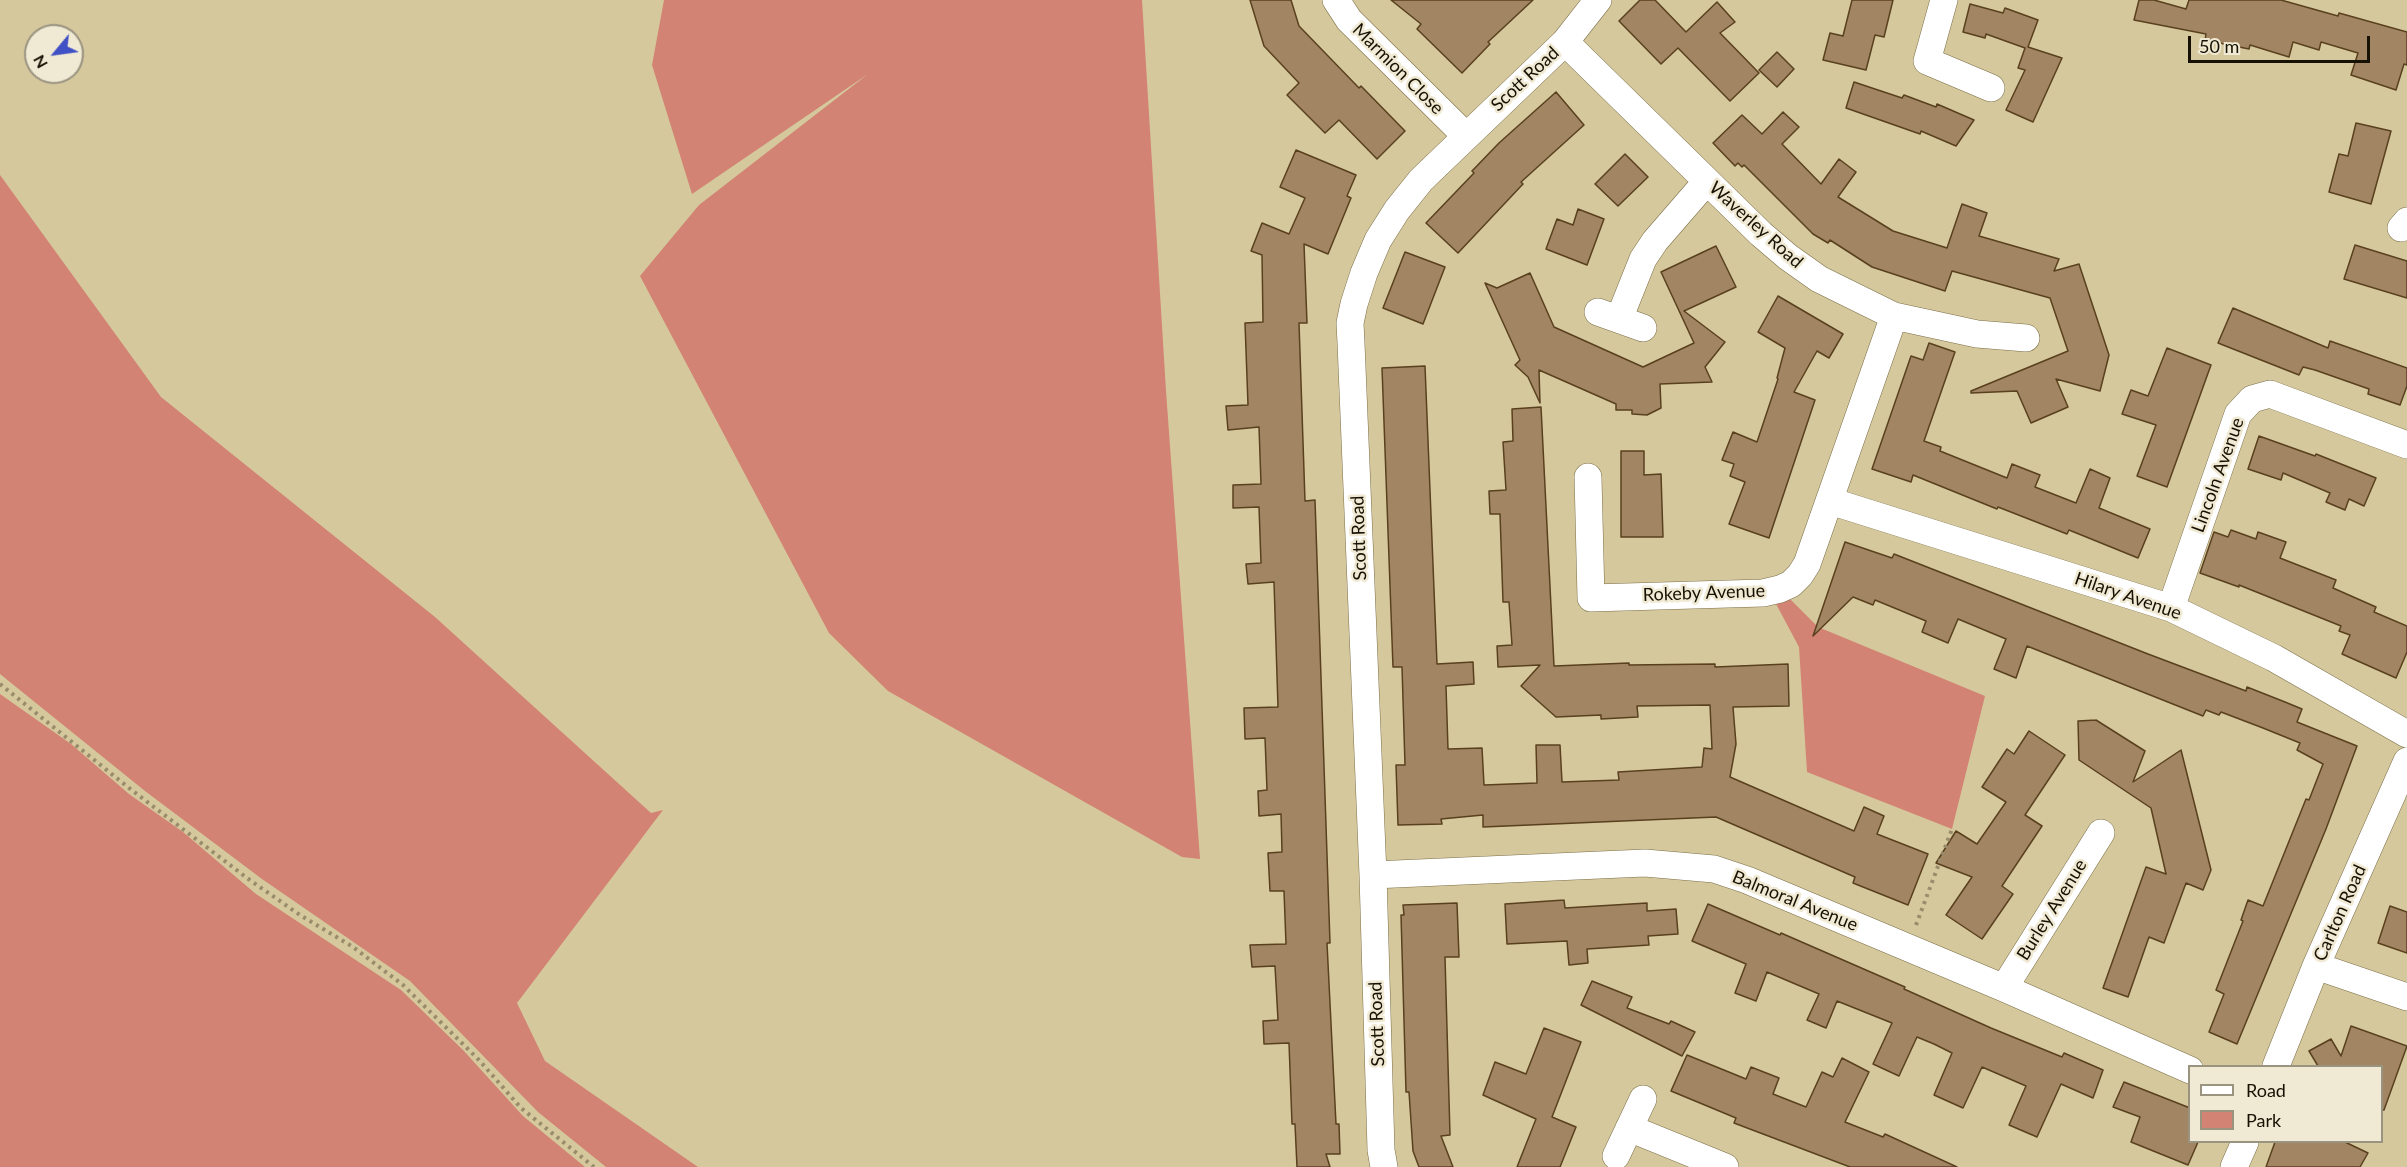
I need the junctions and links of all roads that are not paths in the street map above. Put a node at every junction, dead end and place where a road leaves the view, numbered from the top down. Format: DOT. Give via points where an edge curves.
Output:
graph roads {
  1 [pos="1336,0"];
  2 [pos="1598,0"];
  3 [pos="1944,0"];
  4 [pos="1565,42"];
  5 [pos="1991,88"];
  6 [pos="1465,135"];
  7 [pos="1707,181"];
  8 [pos="1894,315"];
  9 [pos="1620,320"];
  10 [pos="2026,338"];
  11 [pos="2407,445"];
  12 [pos="1588,477"];
  13 [pos="1830,501"];
  14 [pos="2171,608"];
  15 [pos="2407,734"];
  16 [pos="2407,760"];
  17 [pos="2100,832"];
  18 [pos="1373,875"];
  19 [pos="2316,966"];
  20 [pos="2004,988"];
  21 [pos="2407,997"];
  22 [pos="2276,1065"];
  23 [pos="2188,1069"];
  24 [pos="1643,1099"];
  25 [pos="1629,1128"];
  26 [pos="2245,1143"];
  27 [pos="1616,1156"];
  28 [pos="1384,1167"];
  29 [pos="1725,1167"];
  30 [pos="2234,1167"];
  1 -- 6 [label="street, Marmion Close" via="1349,20"];
  2 -- 4 [label="street, Scott Road"];
  3 -- 5 [label="street" via="1927,61"];
  4 -- 6 [label="street, Scott Road"];
  4 -- 7 [label="street, Waverley Road"];
  6 -- 18 [label="street, Scott Road" via="1396,210 1364,273 1350,323"];
  7 -- 8 [label="street, Waverley Road" via="1788,257 1819,279"];
  7 -- 9 [label="street" via="1643,259"];
  8 -- 10 [label="street, Waverley Road" via="1977,334"];
  8 -- 13 [label="street, Rokeby Avenue"];
  11 -- 14 [label="street, Lincoln Avenue" via="2270,394 2252,399 2238,414"];
  12 -- 13 [label="street, Rokeby Avenue" via="1591,598 1763,593 1780,589 1807,564"];
  13 -- 14 [label="street, Hilary Avenue"];
  14 -- 15 [label="street, Hilary Avenue" via="2274,658"];
  16 -- 19 [label="street, Carlton Road"];
  17 -- 20 [label="street, Burley Avenue"];
  18 -- 20 [label="street, Balmoral Avenue" via="1645,863 1714,869"];
  18 -- 28 [label="street, Scott Road"];
  19 -- 21 [label="street"];
  19 -- 22 [label="street, Carlton Road"];
  20 -- 23 [label="street, Balmoral Avenue"];
  24 -- 25 [label="street"];
  25 -- 27 [label="street"];
  25 -- 29 [label="street"];
  26 -- 30 [label="street"];
}
